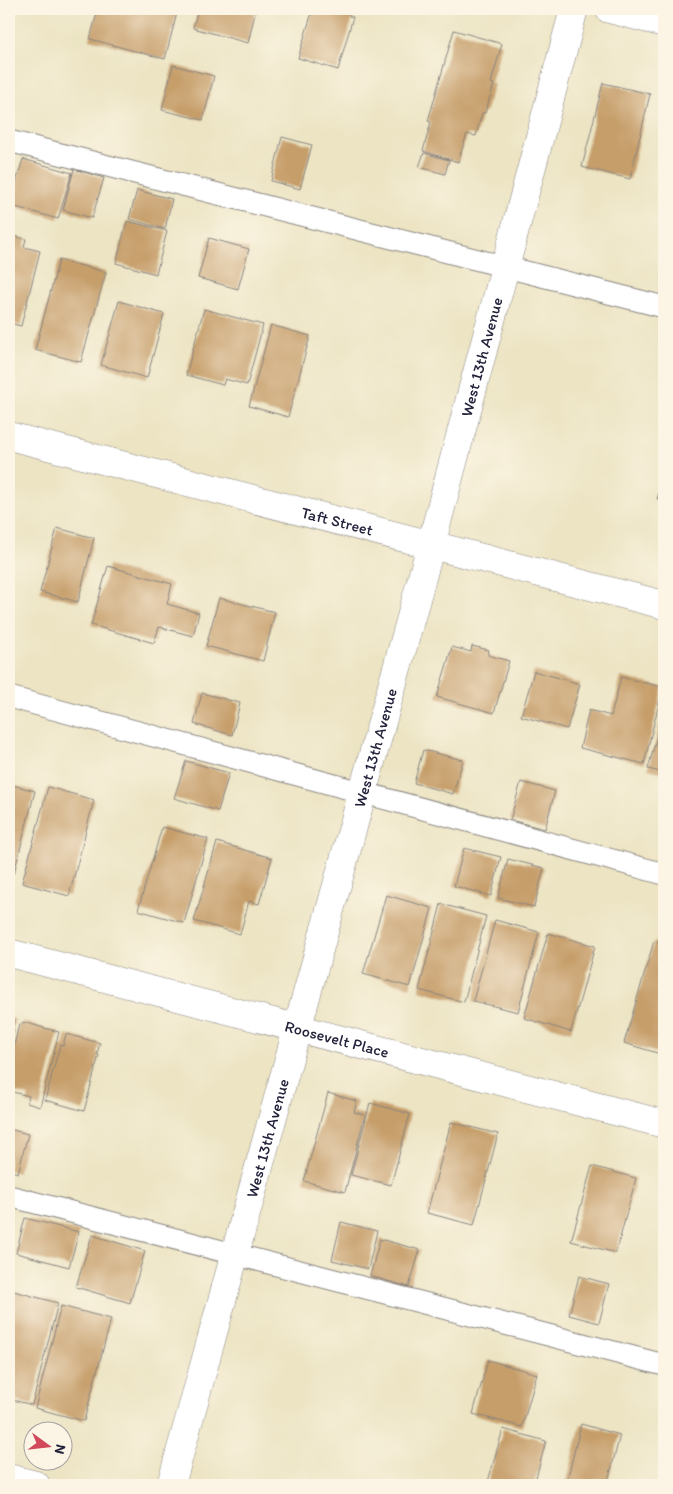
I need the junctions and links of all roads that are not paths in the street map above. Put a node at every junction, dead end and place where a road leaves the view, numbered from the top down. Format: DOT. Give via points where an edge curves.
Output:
graph roads {
  1 [pos="574,9"];
  2 [pos="609,9"];
  3 [pos="664,23"];
  4 [pos="9,140"];
  5 [pos="505,268"];
  6 [pos="664,308"];
  7 [pos="9,436"];
  8 [pos="431,545"];
  9 [pos="664,606"];
  10 [pos="9,697"];
  11 [pos="362,793"];
  12 [pos="664,874"];
  13 [pos="9,953"];
  14 [pos="298,1028"];
  15 [pos="664,1124"];
  16 [pos="9,1196"];
  17 [pos="234,1254"];
  18 [pos="664,1365"];
  19 [pos="9,1478"];
  20 [pos="36,1485"];
  21 [pos="171,1485"];
  1 -- 5 [label="street, West 13th Avenue"];
  2 -- 3 [label="street"];
  4 -- 5 [label="lane"];
  5 -- 6 [label="lane"];
  5 -- 8 [label="street, West 13th Avenue"];
  7 -- 8 [label="street, Taft Street"];
  8 -- 9 [label="street, Taft Street"];
  8 -- 11 [label="street, West 13th Avenue"];
  10 -- 11 [label="lane"];
  11 -- 12 [label="lane"];
  11 -- 14 [label="street, West 13th Avenue"];
  13 -- 14 [label="street, Roosevelt Place"];
  14 -- 15 [label="street, Roosevelt Place"];
  14 -- 17 [label="street, West 13th Avenue"];
  16 -- 17 [label="lane"];
  17 -- 18 [label="lane"];
  17 -- 21 [label="street, West 13th Avenue"];
  19 -- 20 [label="street"];
}
